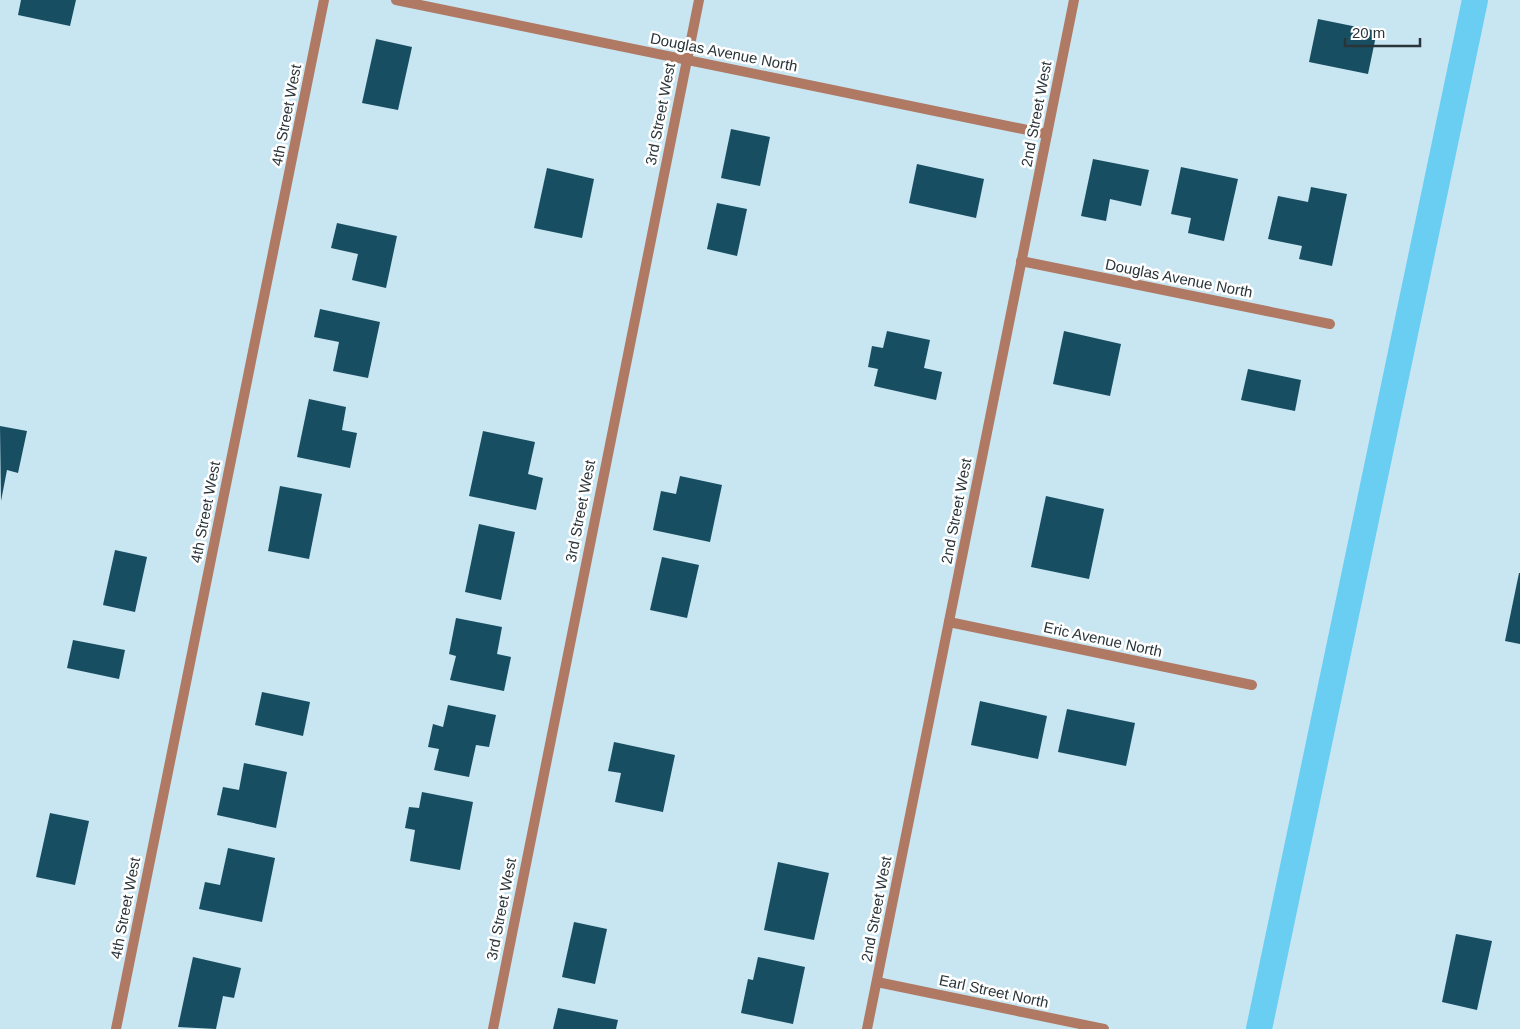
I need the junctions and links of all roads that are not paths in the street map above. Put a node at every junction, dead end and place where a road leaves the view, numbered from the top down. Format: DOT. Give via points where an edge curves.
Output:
graph roads {
  1 [pos="324,0"];
  2 [pos="396,0"];
  3 [pos="699,0"];
  4 [pos="1074,0"];
  5 [pos="687,59"];
  6 [pos="1047,134"];
  7 [pos="1022,261"];
  8 [pos="1330,324"];
  9 [pos="949,622"];
  10 [pos="1252,684"];
  11 [pos="877,982"];
  12 [pos="116,1029"];
  13 [pos="493,1029"];
  14 [pos="867,1029"];
  15 [pos="1104,1029"];
  1 -- 12 [label="street, 4th Street West"];
  2 -- 5 [label="street, Douglas Avenue North"];
  3 -- 5 [label="street, 3rd Street West"];
  4 -- 6 [label="street, 2nd Street West"];
  5 -- 6 [label="street, Douglas Avenue North"];
  5 -- 13 [label="street, 3rd Street West"];
  6 -- 7 [label="street, 2nd Street West"];
  7 -- 8 [label="street, Douglas Avenue North"];
  7 -- 9 [label="street, 2nd Street West"];
  9 -- 10 [label="street, Eric Avenue North"];
  9 -- 11 [label="street, 2nd Street West"];
  11 -- 14 [label="street, 2nd Street West"];
  11 -- 15 [label="street, Earl Street North"];
}
